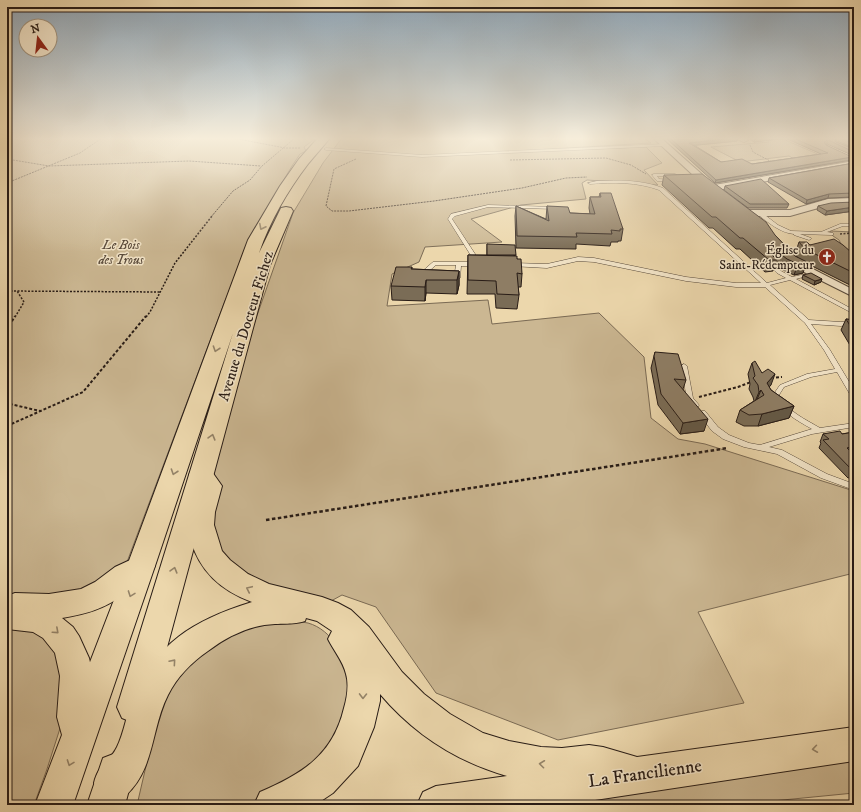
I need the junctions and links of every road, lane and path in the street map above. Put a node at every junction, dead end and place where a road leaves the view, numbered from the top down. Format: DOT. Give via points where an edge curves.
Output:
graph roads {
  1 [pos="25,176"];
  2 [pos="254,176"];
  3 [pos="293,176"];
  4 [pos="306,176"];
  5 [pos="333,176"];
  6 [pos="588,176"];
  7 [pos="649,176"];
  8 [pos="655,176"];
  9 [pos="695,176"];
  10 [pos="779,176"];
  11 [pos="663,181"];
  12 [pos="678,181"];
  13 [pos="7,183"];
  14 [pos="590,183"];
  15 [pos="713,188"];
  16 [pos="725,197"];
  17 [pos="854,201"];
  18 [pos="562,209"];
  19 [pos="759,213"];
  20 [pos="854,225"];
  21 [pos="790,232"];
  22 [pos="819,233"];
  23 [pos="854,233"];
  24 [pos="771,234"];
  25 [pos="831,234"];
  26 [pos="809,239"];
  27 [pos="784,249"];
  28 [pos="769,262"];
  29 [pos="459,264"];
  30 [pos="480,264"];
  31 [pos="487,265"];
  32 [pos="508,265"];
  33 [pos="812,273"];
  34 [pos="418,278"];
  35 [pos="457,278"];
  36 [pos="794,278"];
  37 [pos="765,285"];
  38 [pos="7,291"];
  39 [pos="17,291"];
  40 [pos="161,292"];
  41 [pos="854,294"];
  42 [pos="854,312"];
  43 [pos="807,322"];
  44 [pos="854,322"];
  45 [pos="7,330"];
  46 [pos="684,366"];
  47 [pos="838,370"];
  48 [pos="808,376"];
  49 [pos="769,378"];
  50 [pos="755,381"];
  51 [pos="7,389"];
  52 [pos="854,396"];
  53 [pos="690,399"];
  54 [pos="41,411"];
  55 [pos="854,425"];
  56 [pos="7,426"];
  57 [pos="820,431"];
  58 [pos="747,444"];
  59 [pos="759,448"];
  60 [pos="201,475"];
  61 [pos="854,487"];
  62 [pos="266,520"];
  63 [pos="141,566"];
  64 [pos="7,607"];
  65 [pos="7,616"];
  66 [pos="79,735"];
  67 [pos="854,744"];
  68 [pos="635,775"];
  69 [pos="109,794"];
  70 [pos="57,798"];
  71 [pos="273,805"];
  72 [pos="436,805"];
  1 -- 13 [label="path"];
  2 -- 40 [label="path" via="233,191 200,229 176,263"];
  3 -- 63 [label="main road, one-way" via="273,206 256,240"];
  60 -- 4 [label="main road, Avenue du Docteur Fichez, one-way" via="262,265 288,206"];
  5 -- 6 [label="path" via="326,206 332,211 434,201"];
  7 -- 11 [label="path" via="656,181"];
  8 -- 11 [label="lane"];
  9 -- 15 [label="street"];
  10 -- 15 [label="street"];
  11 -- 12 [label="lane"];
  14 -- 37 [label="lane" via="650,185 661,189"];
  15 -- 16 [label="street"];
  17 -- 19 [label="street" via="828,202 790,213"];
  18 -- 30 [label="lane" via="488,206 453,215 450,219"];
  19 -- 21 [label="lane" via="776,226"];
  19 -- 24 [label="street" via="743,211"];
  20 -- 22 [label="lane" via="842,225"];
  21 -- 22 [label="lane"];
  21 -- 26 [label="lane"];
  22 -- 25 [label="lane"];
  23 -- 25 [label="path"];
  27 -- 33 [label="street" via="796,264"];
  28 -- 36 [label="lane" via="779,272"];
  29 -- 30 [label="lane"];
  29 -- 34 [label="lane" via="435,263"];
  29 -- 35 [label="lane"];
  30 -- 31 [label="lane"];
  32 -- 37 [label="lane" via="547,266 578,260 594,260 709,283"];
  33 -- 36 [label="lane"];
  33 -- 41 [label="street"];
  36 -- 37 [label="lane"];
  36 -- 42 [label="lane"];
  37 -- 43 [label="lane"];
  38 -- 39 [label="path"];
  39 -- 40 [label="path"];
  39 -- 45 [label="path" via="24,302"];
  40 -- 54 [label="path" via="150,312 83,392"];
  43 -- 44 [label="lane"];
  43 -- 47 [label="lane"];
  46 -- 53 [label="lane"];
  47 -- 48 [label="lane"];
  47 -- 52 [label="lane"];
  48 -- 49 [label="path"];
  48 -- 57 [label="lane" via="782,386 776,395 779,403"];
  50 -- 53 [label="path"];
  51 -- 54 [label="path" via="10,404"];
  53 -- 58 [label="lane" via="715,429 726,437"];
  54 -- 56 [label="path"];
  55 -- 57 [label="lane"];
  57 -- 59 [label="lane"];
  58 -- 59 [label="lane"];
  58 -- 62 [label="path"];
  59 -- 61 [label="lane" via="779,452 824,476"];
  68 -- 60 [label="main road, one-way" via="598,764 561,766 506,758 478,749 453,736 392,686 356,632 340,619 320,607 263,595 225,574 211,558 200,522 210,486"];
  69 -- 60 [label="main road, Avenue du Docteur Fichez, one-way"];
  63 -- 64 [label="main road" via="103,593 81,602 58,606"];
  63 -- 66 [label="main road, one-way"];
  65 -- 66 [label="main road, one-way" via="34,619 53,627 65,639 76,672 74,712"];
  66 -- 70 [label="main road, one-way"];
  67 -- 68 [label="main road, La Francilienne, one-way"];
  68 -- 72 [label="main road, La Francilienne"];
  69 -- 71 [label="main road, one-way" via="132,756 145,709 157,682 175,659 217,629 245,616 264,611 288,611 310,615 328,625 344,639 355,655 363,676 363,701 357,727 345,752 320,780 296,796"];
}
